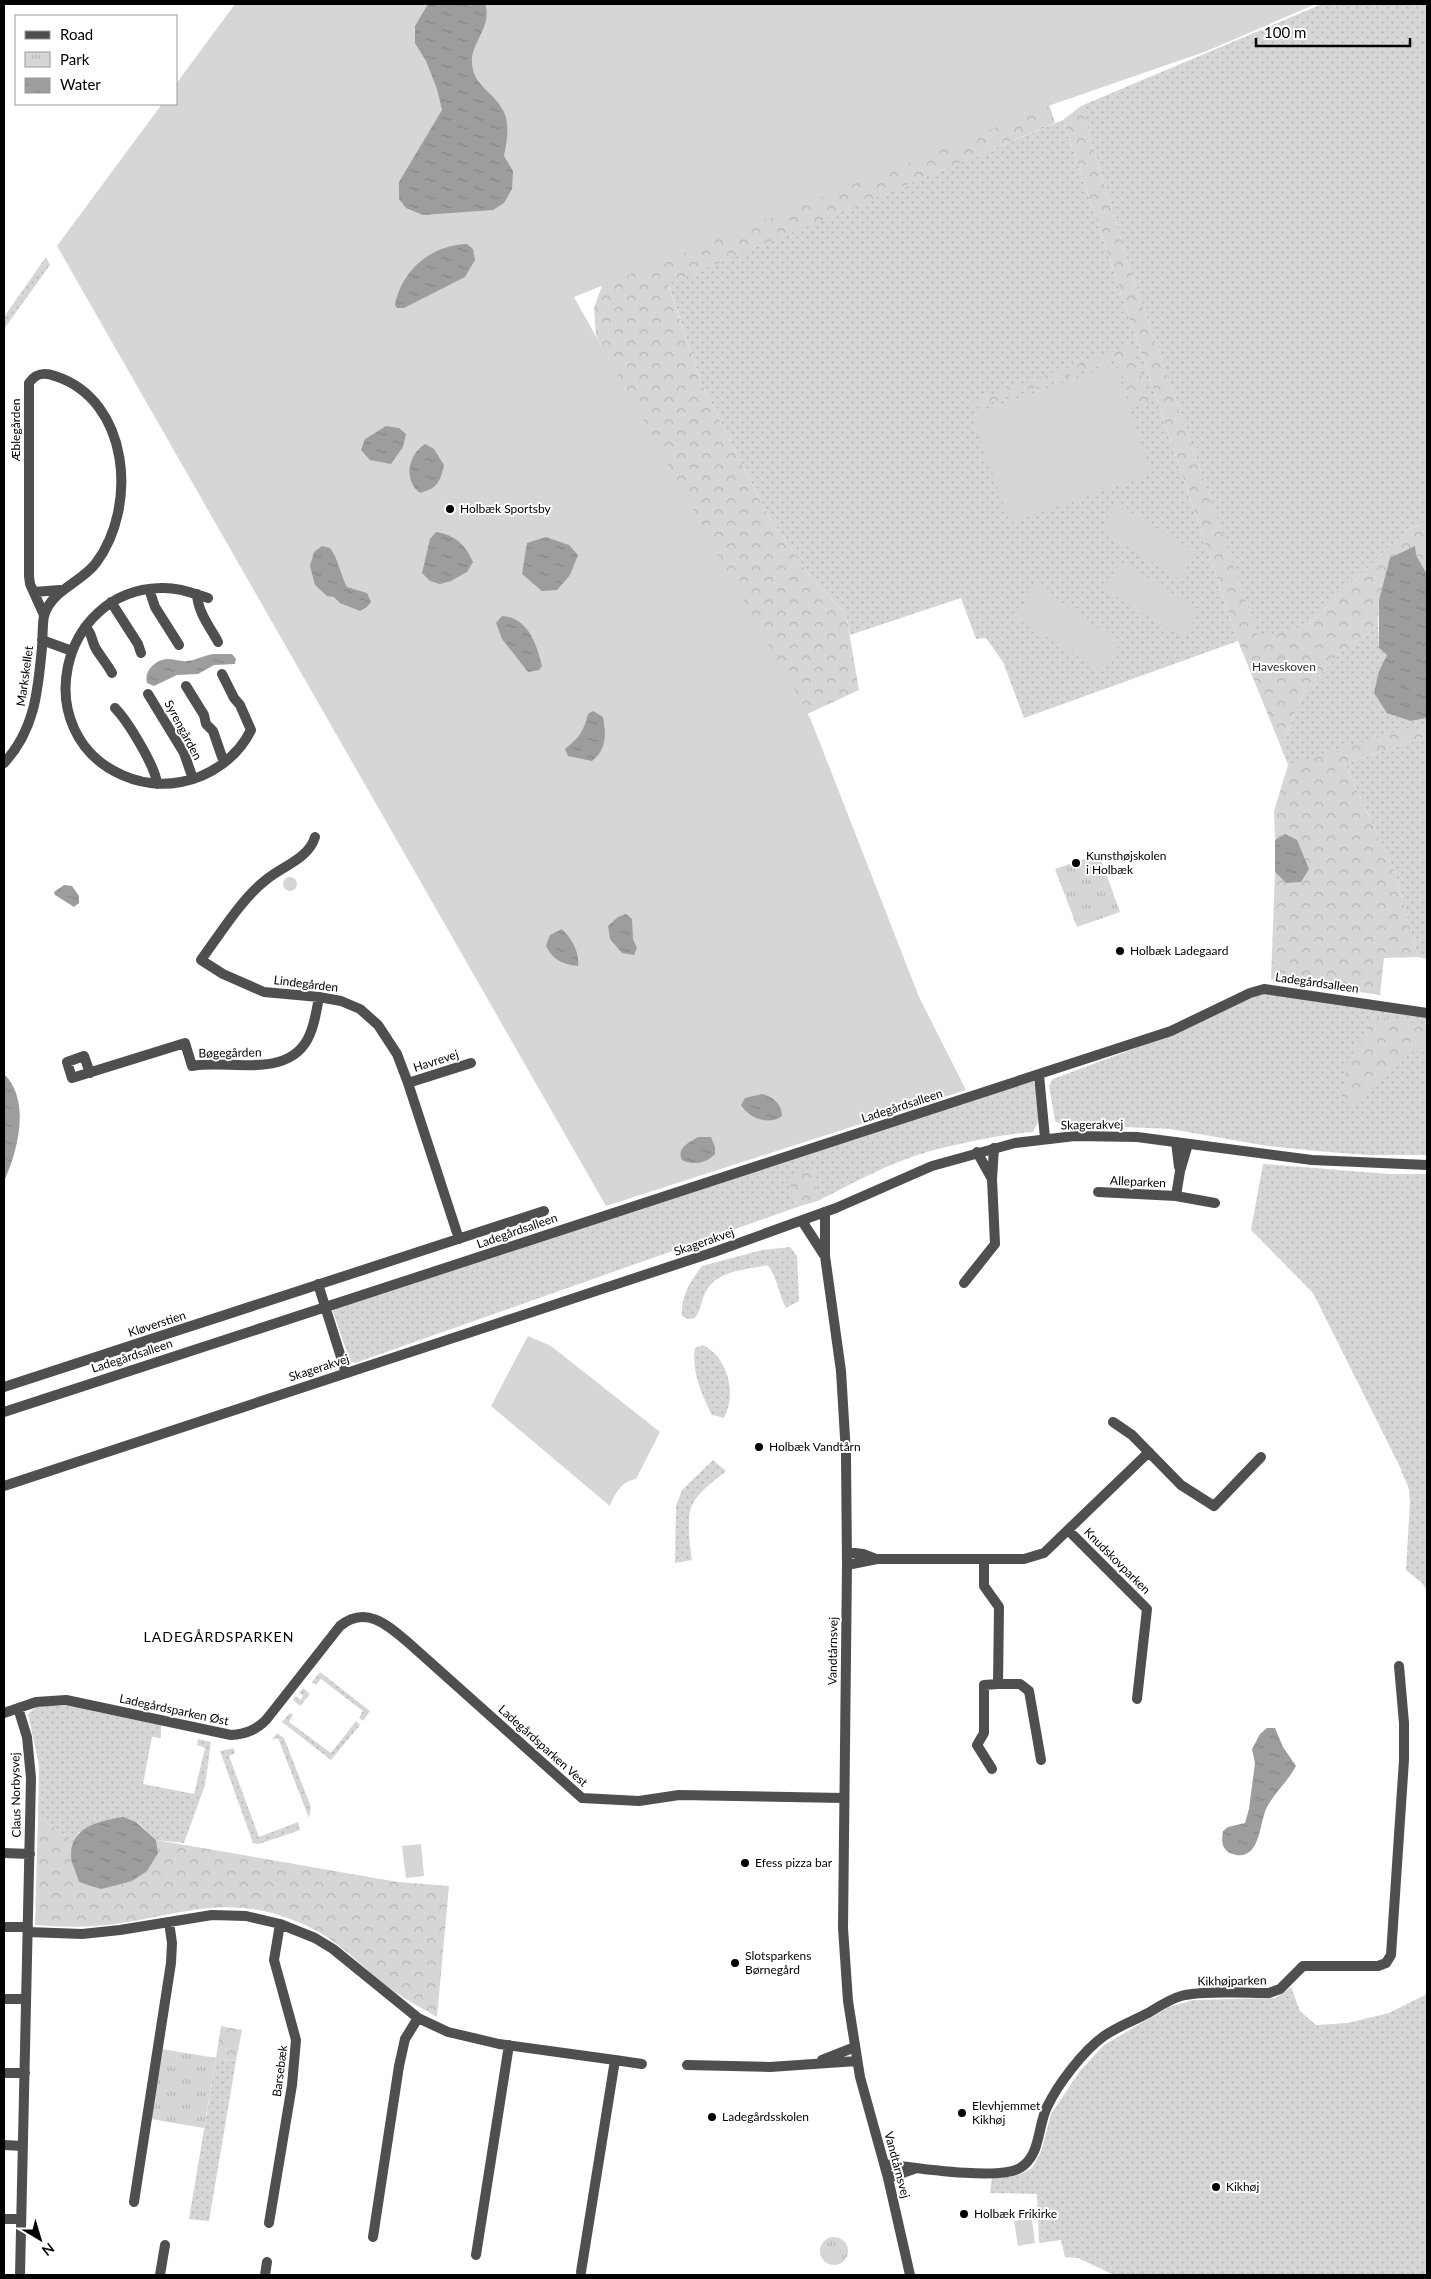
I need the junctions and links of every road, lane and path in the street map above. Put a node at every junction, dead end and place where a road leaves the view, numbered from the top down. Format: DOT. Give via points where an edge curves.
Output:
graph roads {
  1 [pos="149,589"];
  2 [pos="60,590"];
  3 [pos="34,592"];
  4 [pos="197,594"];
  5 [pos="208,598"];
  6 [pos="111,602"];
  7 [pos="44,615"];
  8 [pos="86,627"];
  9 [pos="42,640"];
  10 [pos="218,642"];
  11 [pos="179,645"];
  12 [pos="72,651"];
  13 [pos="142,653"];
  14 [pos="112,673"];
  15 [pos="222,674"];
  16 [pos="186,686"];
  17 [pos="148,694"];
  18 [pos="115,708"];
  19 [pos="226,761"];
  20 [pos="4,763"];
  21 [pos="193,779"];
  22 [pos="157,784"];
  23 [pos="315,837"];
  24 [pos="319,997"];
  25 [pos="1427,1013"];
  26 [pos="471,1063"];
  27 [pos="90,1072"];
  28 [pos="1039,1075"];
  29 [pos="408,1083"];
  30 [pos="1045,1138"];
  31 [pos="1176,1142"];
  32 [pos="1188,1144"];
  33 [pos="994,1148"];
  34 [pos="977,1152"];
  35 [pos="1427,1165"];
  36 [pos="1180,1171"];
  37 [pos="992,1179"];
  38 [pos="1098,1192"];
  39 [pos="1176,1196"];
  40 [pos="1215,1203"];
  41 [pos="544,1211"];
  42 [pos="825,1212"];
  43 [pos="802,1220"];
  44 [pos="458,1239"];
  45 [pos="825,1256"];
  46 [pos="964,1283"];
  47 [pos="318,1284"];
  48 [pos="325,1308"];
  49 [pos="346,1373"];
  50 [pos="4,1387"];
  51 [pos="4,1412"];
  52 [pos="1113,1422"];
  53 [pos="1149,1452"];
  54 [pos="1261,1458"];
  55 [pos="4,1486"];
  56 [pos="1068,1530"];
  57 [pos="847,1552"];
  58 [pos="877,1559"];
  59 [pos="984,1560"];
  60 [pos="847,1565"];
  61 [pos="351,1620"];
  62 [pos="1399,1666"];
  63 [pos="998,1684"];
  64 [pos="1137,1700"];
  65 [pos="18,1708"];
  66 [pos="4,1713"];
  67 [pos="1041,1760"];
  68 [pos="992,1769"];
  69 [pos="843,1798"];
  70 [pos="4,1853"];
  71 [pos="30,1854"];
  72 [pos="170,1922"];
  73 [pos="280,1924"];
  74 [pos="4,1926"];
  75 [pos="28,1929"];
  76 [pos="4,1999"];
  77 [pos="26,1999"];
  78 [pos="418,2018"];
  79 [pos="509,2045"];
  80 [pos="855,2047"];
  81 [pos="615,2060"];
  82 [pos="857,2061"];
  83 [pos="814,2063"];
  84 [pos="642,2064"];
  85 [pos="687,2065"];
  86 [pos="4,2073"];
  87 [pos="25,2073"];
  88 [pos="4,2145"];
  89 [pos="23,2146"];
  90 [pos="884,2164"];
  91 [pos="915,2169"];
  92 [pos="888,2178"];
  93 [pos="134,2202"];
  94 [pos="4,2219"];
  95 [pos="21,2219"];
  96 [pos="269,2223"];
  97 [pos="373,2237"];
  98 [pos="165,2245"];
  99 [pos="476,2255"];
  100 [pos="267,2262"];
  101 [pos="581,2272"];
  102 [pos="20,2275"];
  103 [pos="160,2275"];
  104 [pos="265,2275"];
  105 [pos="910,2275"];
  1 -- 4 [label="street, Syrengården" via="169,588"];
  1 -- 6 [label="street, Syrengården"];
  1 -- 11 [label="street" via="155,607"];
  2 -- 3 [label="street, Æblegården"];
  2 -- 3 [label="street, Æblegården" via="89,571 106,549 118,516 122,477 117,447 96,406 68,382 45,373 36,375 29,383 30,576"];
  2 -- 7 [label="street, Æblegården"];
  3 -- 7 [label="street, Æblegården"];
  4 -- 5 [label="street, Syrengården"];
  4 -- 10 [label="street" via="201,614"];
  6 -- 8 [label="street, Syrengården"];
  6 -- 13 [label="street"];
  7 -- 9 [label="street, Markskellet"];
  8 -- 12 [label="street, Syrengården"];
  8 -- 14 [label="street"];
  9 -- 12 [label="street"];
  9 -- 20 [label="street, Markskellet" via="32,715 20,741"];
  12 -- 22 [label="street, Syrengården" via="65,694 71,721 79,737 109,768 137,781"];
  15 -- 19 [label="street, Syrengården" via="251,730"];
  16 -- 19 [label="street, Syrengården" via="213,731"];
  17 -- 21 [label="street, Syrengården" via="184,753"];
  18 -- 22 [label="street" via="125,718 151,764"];
  19 -- 21 [label="street, Syrengården"];
  21 -- 22 [label="street, Syrengården"];
  23 -- 24 [label="street, Lindegården" via="312,847 265,880 247,899 202,960 223,974 264,992"];
  24 -- 27 [label="street, Bøgegården" via="308,1040 296,1054 276,1064 192,1066 184,1043"];
  24 -- 29 [label="street, Lindegården" via="341,1001 360,1010 378,1025 396,1054"];
  25 -- 28 [label="street, Ladegårdsalleen" via="1264,989 1171,1031"];
  26 -- 29 [label="street, Havrevej"];
  28 -- 30 [label="street"];
  28 -- 48 [label="street, Ladegårdsalleen" via="592,1218"];
  29 -- 44 [label="street, Lindegården"];
  30 -- 31 [label="street, Skagerakvej" via="1106,1136"];
  30 -- 33 [label="street, Skagerakvej"];
  31 -- 32 [label="street, Skagerakvej"];
  31 -- 36 [label="street, Alleparken"];
  32 -- 35 [label="street, Skagerakvej" via="1312,1160"];
  32 -- 36 [label="street, Alleparken"];
  33 -- 34 [label="street, Skagerakvej"];
  33 -- 37 [label="street"];
  34 -- 37 [label="street"];
  34 -- 42 [label="street, Skagerakvej" via="932,1166"];
  36 -- 39 [label="street, Alleparken"];
  37 -- 46 [label="street" via="995,1244"];
  38 -- 39 [label="street, Alleparken"];
  39 -- 40 [label="street, Alleparken"];
  41 -- 44 [label="street, Kløverstien"];
  42 -- 43 [label="street, Skagerakvej"];
  42 -- 45 [label="street, Vandtårnsvej"];
  43 -- 45 [label="street, Vandtårnsvej"];
  43 -- 49 [label="street, Skagerakvej"];
  44 -- 47 [label="street, Kløverstien"];
  45 -- 57 [label="street, Vandtårnsvej" via="842,1382"];
  47 -- 48 [label="street"];
  47 -- 50 [label="street, Kløverstien"];
  48 -- 49 [label="street"];
  48 -- 51 [label="street, Ladegårdsalleen"];
  49 -- 55 [label="street, Skagerakvej"];
  52 -- 53 [label="street"];
  53 -- 54 [label="street" via="1181,1485 1214,1506"];
  53 -- 56 [label="street, Knudskovparken"];
  56 -- 59 [label="street, Knudskovparken" via="1038,1556"];
  56 -- 64 [label="street, Knudskovparken" via="1147,1609"];
  57 -- 58 [label="street, Knudskovparken"];
  57 -- 60 [label="street, Vandtårnsvej"];
  58 -- 59 [label="street, Knudskovparken"];
  58 -- 60 [label="street, Knudskovparken"];
  59 -- 63 [label="street" via="984,1586 999,1607"];
  60 -- 69 [label="street, Vandtårnsvej"];
  61 -- 65 [label="street, Ladegårdsparken Øst" via="340,1626 266,1720 248,1732 231,1735 66,1700 42,1701"];
  61 -- 69 [label="street, Ladegårdsparken Vest" via="370,1617 384,1623 582,1798 639,1801 679,1795"];
  62 -- 91 [label="street, Kikhøjparken" via="1404,1760 1389,1960 1378,1966 1303,1966 1280,1988 1269,1993 1182,1996 1104,2037 1086,2052 1048,2106 1034,2155 1018,2169 964,2172"];
  63 -- 67 [label="street" via="1020,1684 1029,1691"];
  63 -- 68 [label="street" via="984,1685 984,1733 976,1745"];
  65 -- 66 [label="street, Ladegårdsparken Øst"];
  65 -- 71 [label="street, Claus Norbysvej" via="30,1757"];
  69 -- 80 [label="street, Vandtårnsvej" via="843,1928"];
  70 -- 71 [label="street, Claus Norbysvej"];
  71 -- 75 [label="street, Claus Norbysvej"];
  72 -- 73 [label="street" via="228,1915"];
  72 -- 75 [label="street" via="82,1934"];
  72 -- 93 [label="street" via="171,1969"];
  73 -- 78 [label="street" via="333,1949"];
  73 -- 96 [label="street, Barsebæk" via="274,1960 296,2040"];
  74 -- 75 [label="street"];
  75 -- 77 [label="street, Claus Norbysvej"];
  76 -- 77 [label="street"];
  77 -- 87 [label="street, Claus Norbysvej"];
  78 -- 79 [label="street" via="455,2034"];
  78 -- 97 [label="street" via="405,2039 399,2066"];
  79 -- 81 [label="street"];
  79 -- 99 [label="street"];
  80 -- 82 [label="street, Vandtårnsvej"];
  80 -- 83 [label="street"];
  81 -- 84 [label="street"];
  81 -- 101 [label="street"];
  82 -- 83 [label="street"];
  82 -- 90 [label="street, Vandtårnsvej"];
  83 -- 85 [label="street" via="770,2067"];
  86 -- 87 [label="street"];
  87 -- 89 [label="street, Claus Norbysvej"];
  88 -- 89 [label="street"];
  89 -- 95 [label="street, Claus Norbysvej"];
  90 -- 91 [label="street, Kikhøjparken"];
  90 -- 92 [label="street, Vandtårnsvej"];
  91 -- 92 [label="street, Kikhøjparken"];
  92 -- 105 [label="street, Vandtårnsvej"];
  94 -- 95 [label="street"];
  95 -- 102 [label="street, Claus Norbysvej"];
  98 -- 103 [label="street"];
  100 -- 104 [label="street"];
}
